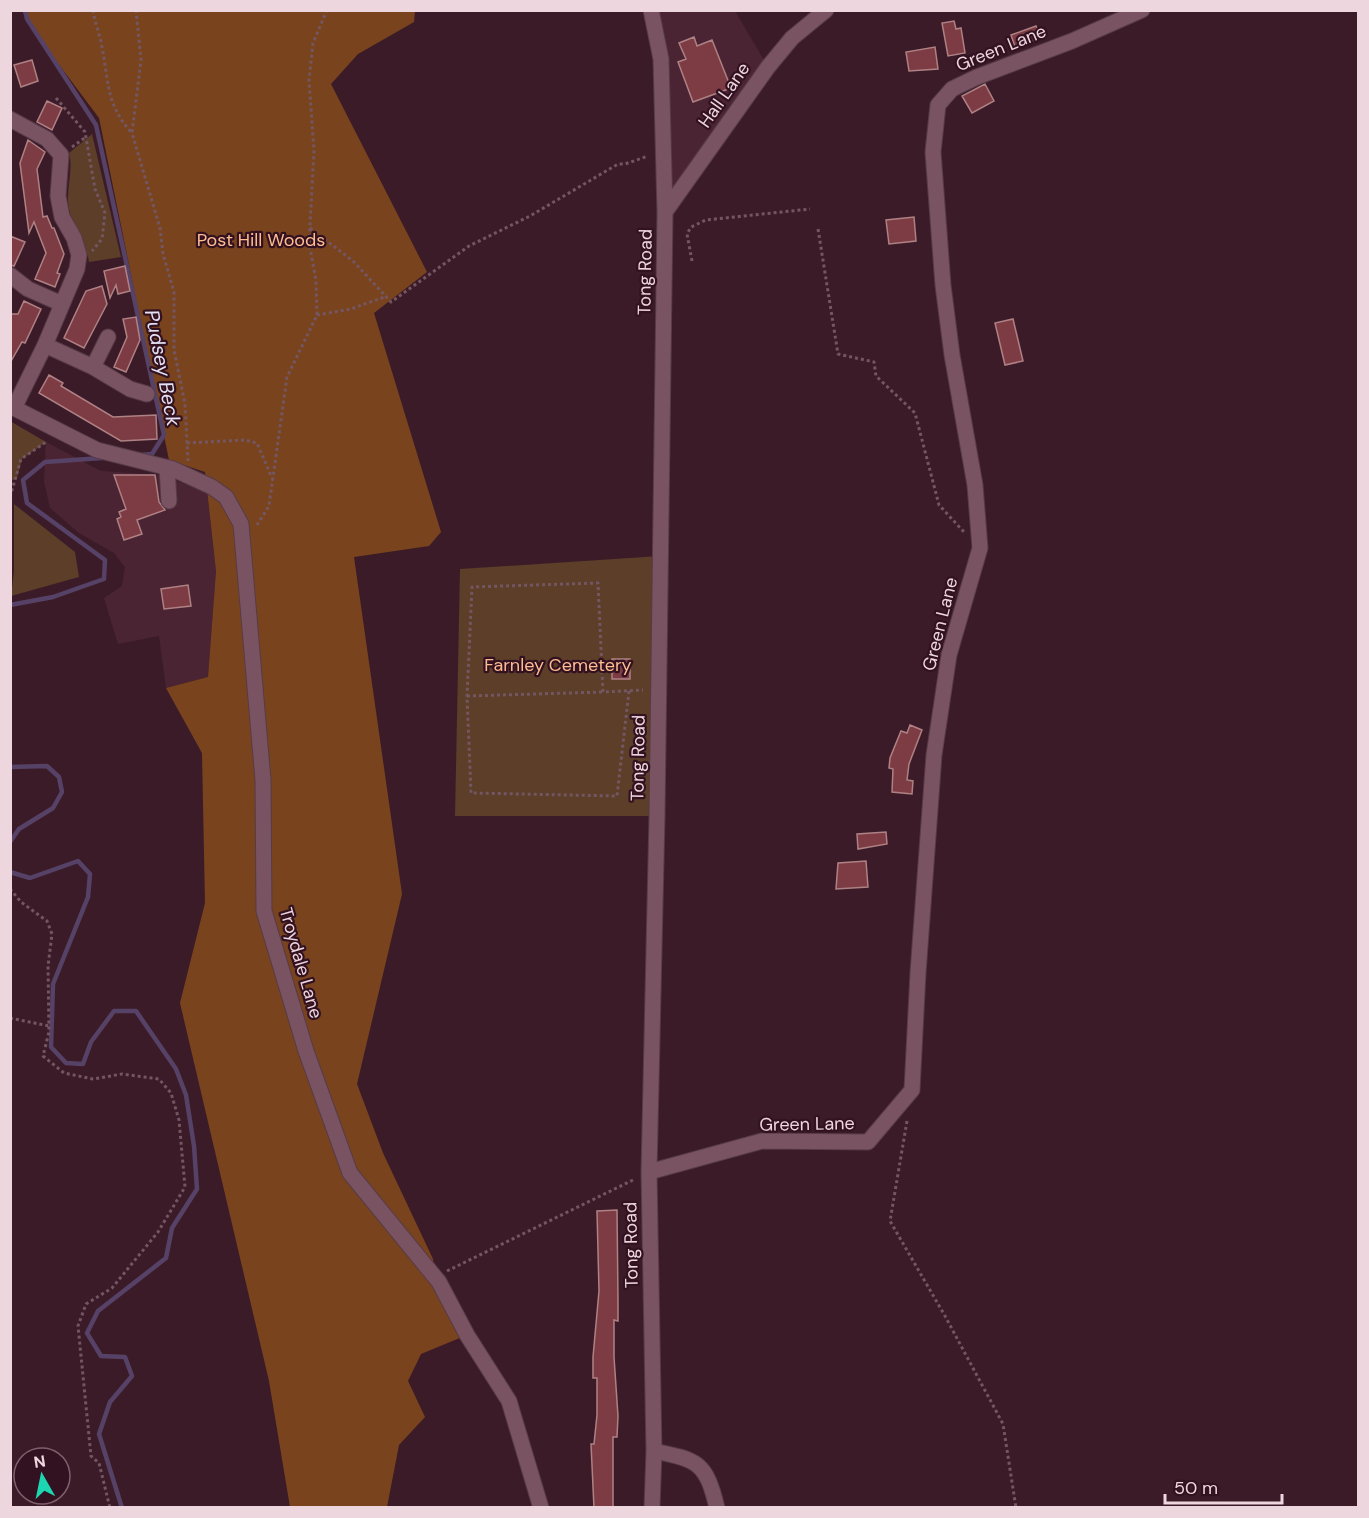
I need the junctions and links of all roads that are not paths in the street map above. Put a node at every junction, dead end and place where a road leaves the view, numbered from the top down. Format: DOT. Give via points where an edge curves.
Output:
graph roads {
  1 [pos="651,10"];
  2 [pos="826,10"];
  3 [pos="1142,10"];
  4 [pos="10,119"];
  5 [pos="665,212"];
  6 [pos="10,275"];
  7 [pos="62,304"];
  8 [pos="108,337"];
  9 [pos="45,345"];
  10 [pos="93,367"];
  11 [pos="147,394"];
  12 [pos="13,406"];
  13 [pos="162,466"];
  14 [pos="169,501"];
  15 [pos="649,1173"];
  16 [pos="654,1451"];
  17 [pos="541,1508"];
  18 [pos="652,1508"];
  19 [pos="717,1508"];
  1 -- 5 [label="street, Tong Road" via="661,59"];
  2 -- 5 [label="street, Hall Lane" via="792,38 768,67"];
  3 -- 15 [label="street, Green Lane" via="977,77 952,89 938,105 933,152 943,285 951,355 975,484 980,548 949,655 934,755 912,1090 868,1142 762,1141"];
  4 -- 7 [label="street" via="47,139 60,155 58,196 62,217 80,255"];
  5 -- 15 [label="street, Tong Road"];
  6 -- 7 [label="street" via="28,289"];
  7 -- 9 [label="street"];
  8 -- 10 [label="street"];
  9 -- 10 [label="street"];
  9 -- 12 [label="street"];
  10 -- 11 [label="street" via="130,389"];
  12 -- 13 [label="street, Troydale Lane" via="97,450"];
  13 -- 14 [label="street"];
  13 -- 17 [label="street, Troydale Lane" via="192,477 226,497 241,524 263,780 264,911 306,1051 350,1173 435,1277 509,1401"];
  15 -- 16 [label="street, Tong Road"];
  16 -- 18 [label="street, Tong Road"];
  16 -- 19 [label="street" via="690,1458 704,1468"];
}
